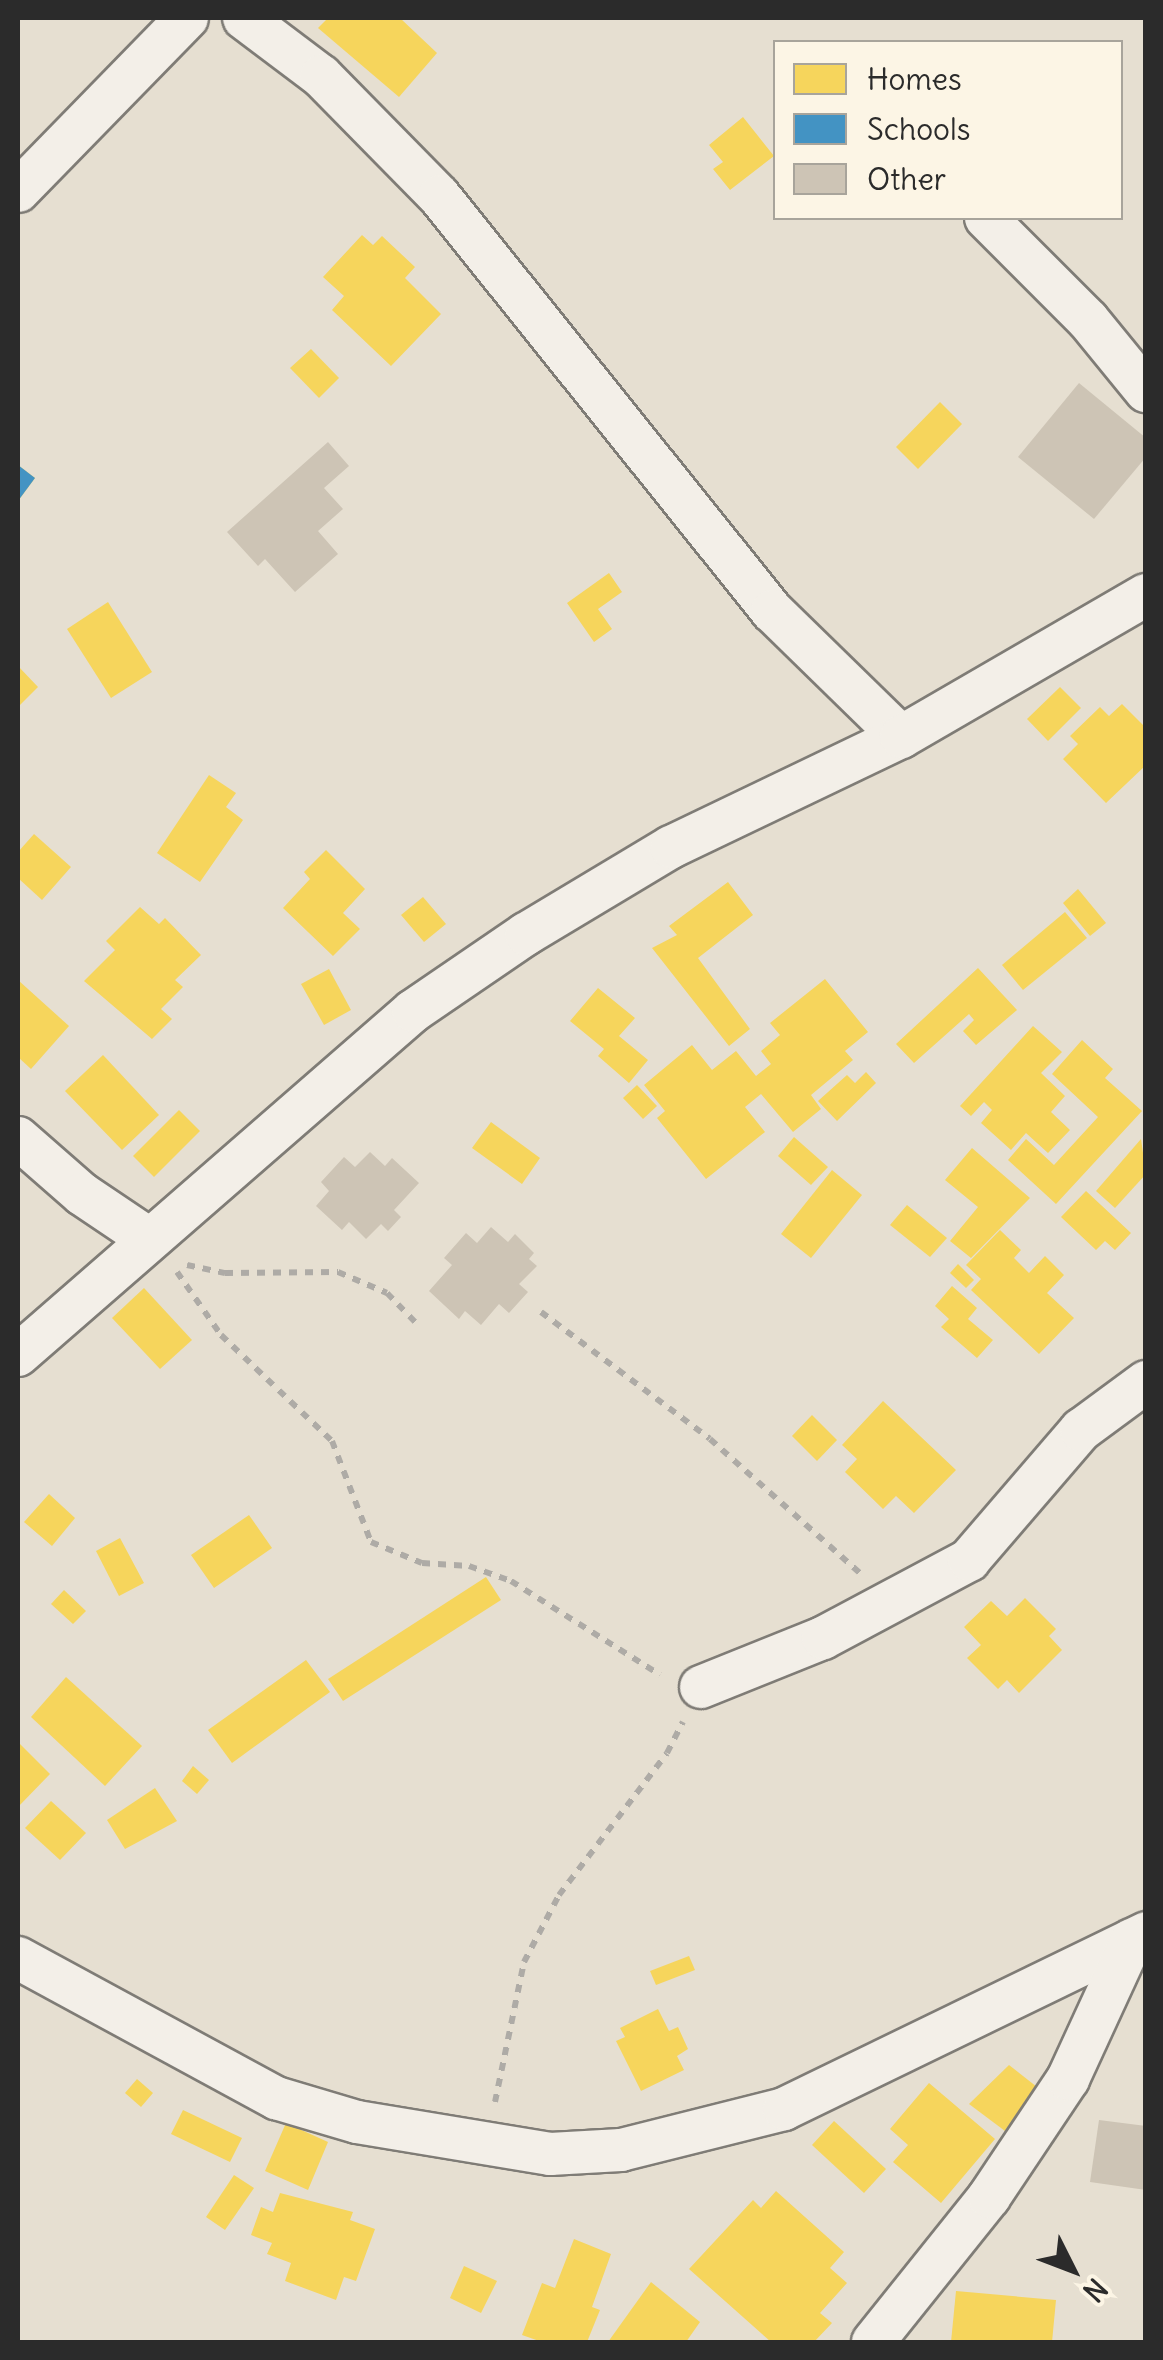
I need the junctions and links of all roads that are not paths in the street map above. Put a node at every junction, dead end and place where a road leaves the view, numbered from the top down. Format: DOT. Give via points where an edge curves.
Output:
graph roads {
  1 [pos="187,18"];
  2 [pos="244,18"];
  3 [pos="18,191"];
  4 [pos="988,220"];
  5 [pos="1146,391"];
  6 [pos="1146,595"];
  7 [pos="901,737"];
  8 [pos="18,1138"];
  9 [pos="151,1244"];
  10 [pos="18,1355"];
  11 [pos="1146,1382"];
  12 [pos="701,1686"];
  13 [pos="1139,1936"];
  14 [pos="18,1958"];
  15 [pos="873,2342"];
  1 -- 3 [label="street"];
  2 -- 7 [label="street" via="321,76 439,196 772,611"];
  4 -- 5 [label="street" via="1088,320"];
  6 -- 7 [label="street"];
  7 -- 9 [label="street" via="670,847 526,934 413,1012"];
  8 -- 9 [label="street"];
  9 -- 10 [label="street"];
  11 -- 12 [label="street" via="1081,1430 969,1560 894,1604 756,1669"];
  13 -- 14 [label="street" via="784,2109 621,2150 550,2154 486,2148 276,2098"];
  13 -- 15 [label="street" via="1068,2079 989,2197"];
}
